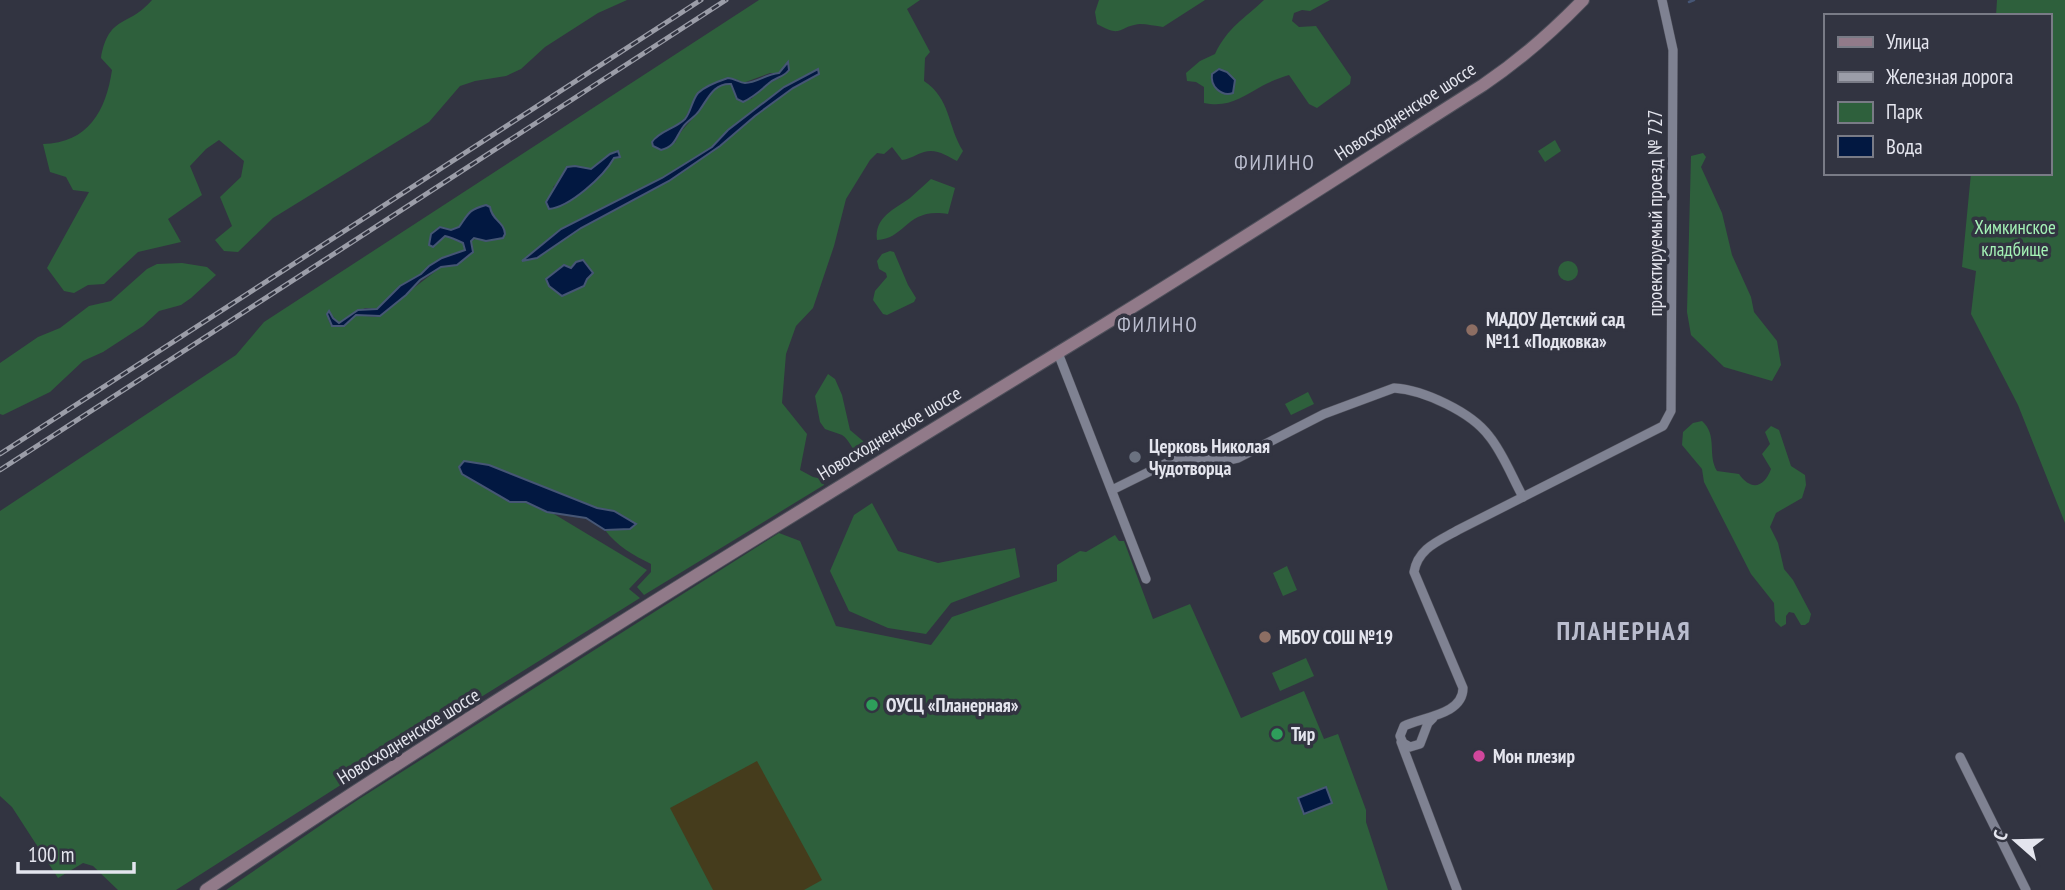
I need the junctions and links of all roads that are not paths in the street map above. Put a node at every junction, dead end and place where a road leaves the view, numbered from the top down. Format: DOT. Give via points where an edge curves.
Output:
graph roads {
  1 [pos="1583,0"];
  2 [pos="1662,0"];
  3 [pos="1058,353"];
  4 [pos="1112,490"];
  5 [pos="1523,497"];
  6 [pos="1146,579"];
  7 [pos="1433,718"];
  8 [pos="1411,723"];
  9 [pos="1425,734"];
  10 [pos="1401,740"];
  11 [pos="1413,747"];
  12 [pos="1960,757"];
  13 [pos="1408,760"];
  14 [pos="206,890"];
  15 [pos="1457,890"];
  16 [pos="2026,890"];
  1 -- 3 [label="main road, Новосходненское шоссе" via="1515,63 1483,85"];
  2 -- 5 [label="street, проектируемый проезд № 727" via="1673,50 1671,411 1663,426"];
  3 -- 4 [label="street"];
  3 -- 14 [label="main road, Новосходненское шоссе" via="862,472"];
  4 -- 5 [label="street" via="1179,457 1238,458 1324,414 1394,387 1431,397 1484,429"];
  4 -- 6 [label="street"];
  5 -- 7 [label="street" via="1425,549 1416,560 1414,572 1463,688 1461,699"];
  7 -- 8 [label="street"];
  7 -- 9 [label="street"];
  8 -- 9 [label="street" via="1419,724"];
  8 -- 10 [label="street" via="1402,729"];
  9 -- 11 [label="street"];
  10 -- 11 [label="street"];
  10 -- 13 [label="street"];
  11 -- 13 [label="street"];
  12 -- 16 [label="street"];
  13 -- 15 [label="street"];
}
